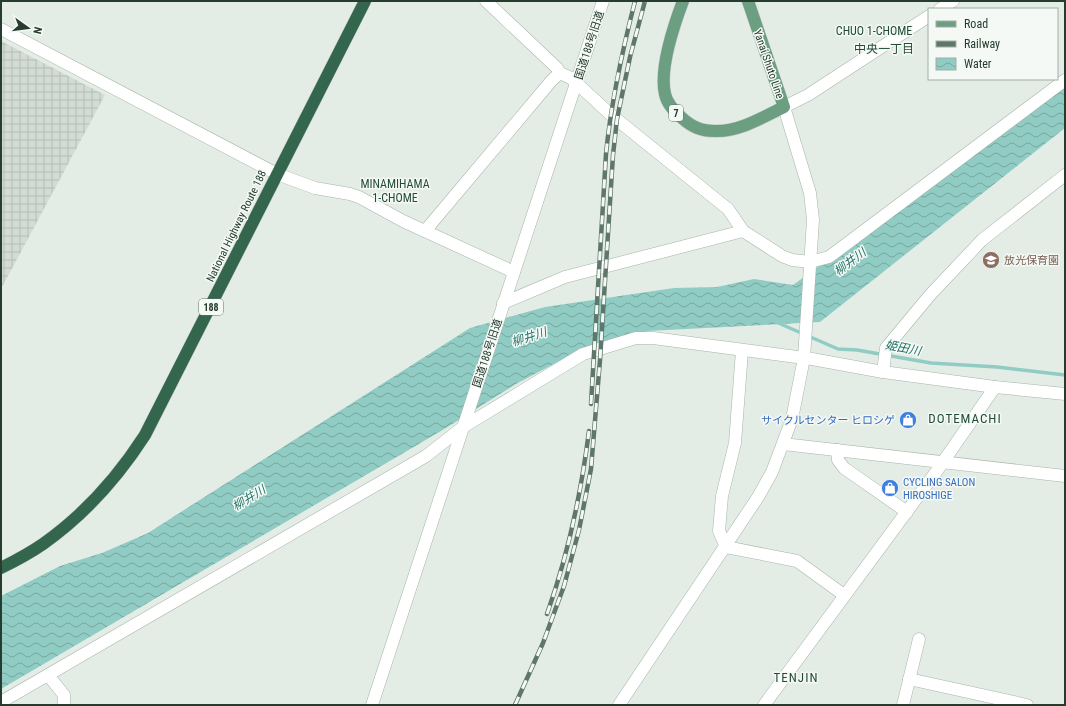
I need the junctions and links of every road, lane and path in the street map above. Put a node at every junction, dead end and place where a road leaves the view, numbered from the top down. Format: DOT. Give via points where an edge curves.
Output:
graph roads {
  1 [pos="365,1"];
  2 [pos="486,1"];
  3 [pos="603,1"];
  4 [pos="683,1"];
  5 [pos="748,1"];
  6 [pos="953,1"];
  7 [pos="942,8"];
  8 [pos="928,17"];
  9 [pos="1,29"];
  10 [pos="560,74"];
  11 [pos="1065,80"];
  12 [pos="577,83"];
  13 [pos="784,107"];
  14 [pos="277,174"];
  15 [pos="1065,175"];
  16 [pos="424,231"];
  17 [pos="743,231"];
  18 [pos="809,267"];
  19 [pos="514,272"];
  20 [pos="502,307"];
  21 [pos="742,351"];
  22 [pos="804,358"];
  23 [pos="884,370"];
  24 [pos="995,387"];
  25 [pos="1065,394"];
  26 [pos="464,423"];
  27 [pos="783,444"];
  28 [pos="837,450"];
  29 [pos="942,463"];
  30 [pos="1065,476"];
  31 [pos="907,512"];
  32 [pos="726,547"];
  33 [pos="1,568"];
  34 [pos="844,595"];
  35 [pos="919,639"];
  36 [pos="48,674"];
  37 [pos="909,679"];
  38 [pos="1,702"];
  39 [pos="64,705"];
  40 [pos="372,705"];
  41 [pos="619,705"];
  42 [pos="764,705"];
  43 [pos="903,705"];
  44 [pos="1027,705"];
  1 -- 14 [label="highway, National Highway Route 188 / 188"];
  2 -- 10 [label="street" via="557,68"];
  3 -- 12 [label="street, 国道188号旧道"];
  4 -- 13 [label="main road, Yanai Shuto Line / 7" via="664,78 665,94 672,110 698,130 716,132 752,122"];
  5 -- 13 [label="main road, Yanai Shuto Line"];
  6 -- 7 [label="street"];
  8 -- 13 [label="street" via="808,95"];
  9 -- 14 [label="street"];
  10 -- 12 [label="street"];
  10 -- 16 [label="street"];
  11 -- 18 [label="street" via="829,256"];
  12 -- 17 [label="street" via="610,114 728,209"];
  12 -- 19 [label="street, 国道188号旧道"];
  13 -- 18 [label="street" via="810,193 813,220"];
  14 -- 16 [label="street" via="315,188 354,195"];
  14 -- 33 [label="highway, National Highway Route 188 / 188" via="164,401 133,454 99,496 78,517 43,544"];
  15 -- 23 [label="street" via="982,240 930,295 886,348"];
  16 -- 19 [label="street"];
  17 -- 18 [label="street" via="782,256"];
  17 -- 20 [label="street" via="565,277"];
  18 -- 22 [label="street"];
  19 -- 20 [label="street, 国道188号旧道"];
  20 -- 26 [label="street, 国道188号旧道"];
  21 -- 22 [label="street"];
  21 -- 26 [label="street" via="653,338 636,338 583,354"];
  21 -- 32 [label="street" via="735,443 722,496 720,517 719,530"];
  22 -- 23 [label="street"];
  22 -- 27 [label="street" via="794,413"];
  23 -- 24 [label="street"];
  24 -- 25 [label="street"];
  24 -- 29 [label="street"];
  26 -- 36 [label="street" via="426,456"];
  26 -- 40 [label="street, 国道188号旧道"];
  27 -- 28 [label="street"];
  27 -- 32 [label="street" via="758,497"];
  28 -- 29 [label="street"];
  28 -- 31 [label="street" via="838,460 844,468"];
  29 -- 30 [label="street"];
  29 -- 31 [label="street"];
  31 -- 34 [label="street"];
  32 -- 34 [label="street" via="797,561"];
  32 -- 41 [label="street"];
  34 -- 42 [label="street"];
  35 -- 37 [label="street"];
  36 -- 38 [label="street"];
  36 -- 39 [label="street" via="64,695"];
  37 -- 43 [label="street"];
  37 -- 44 [label="street"];
}
